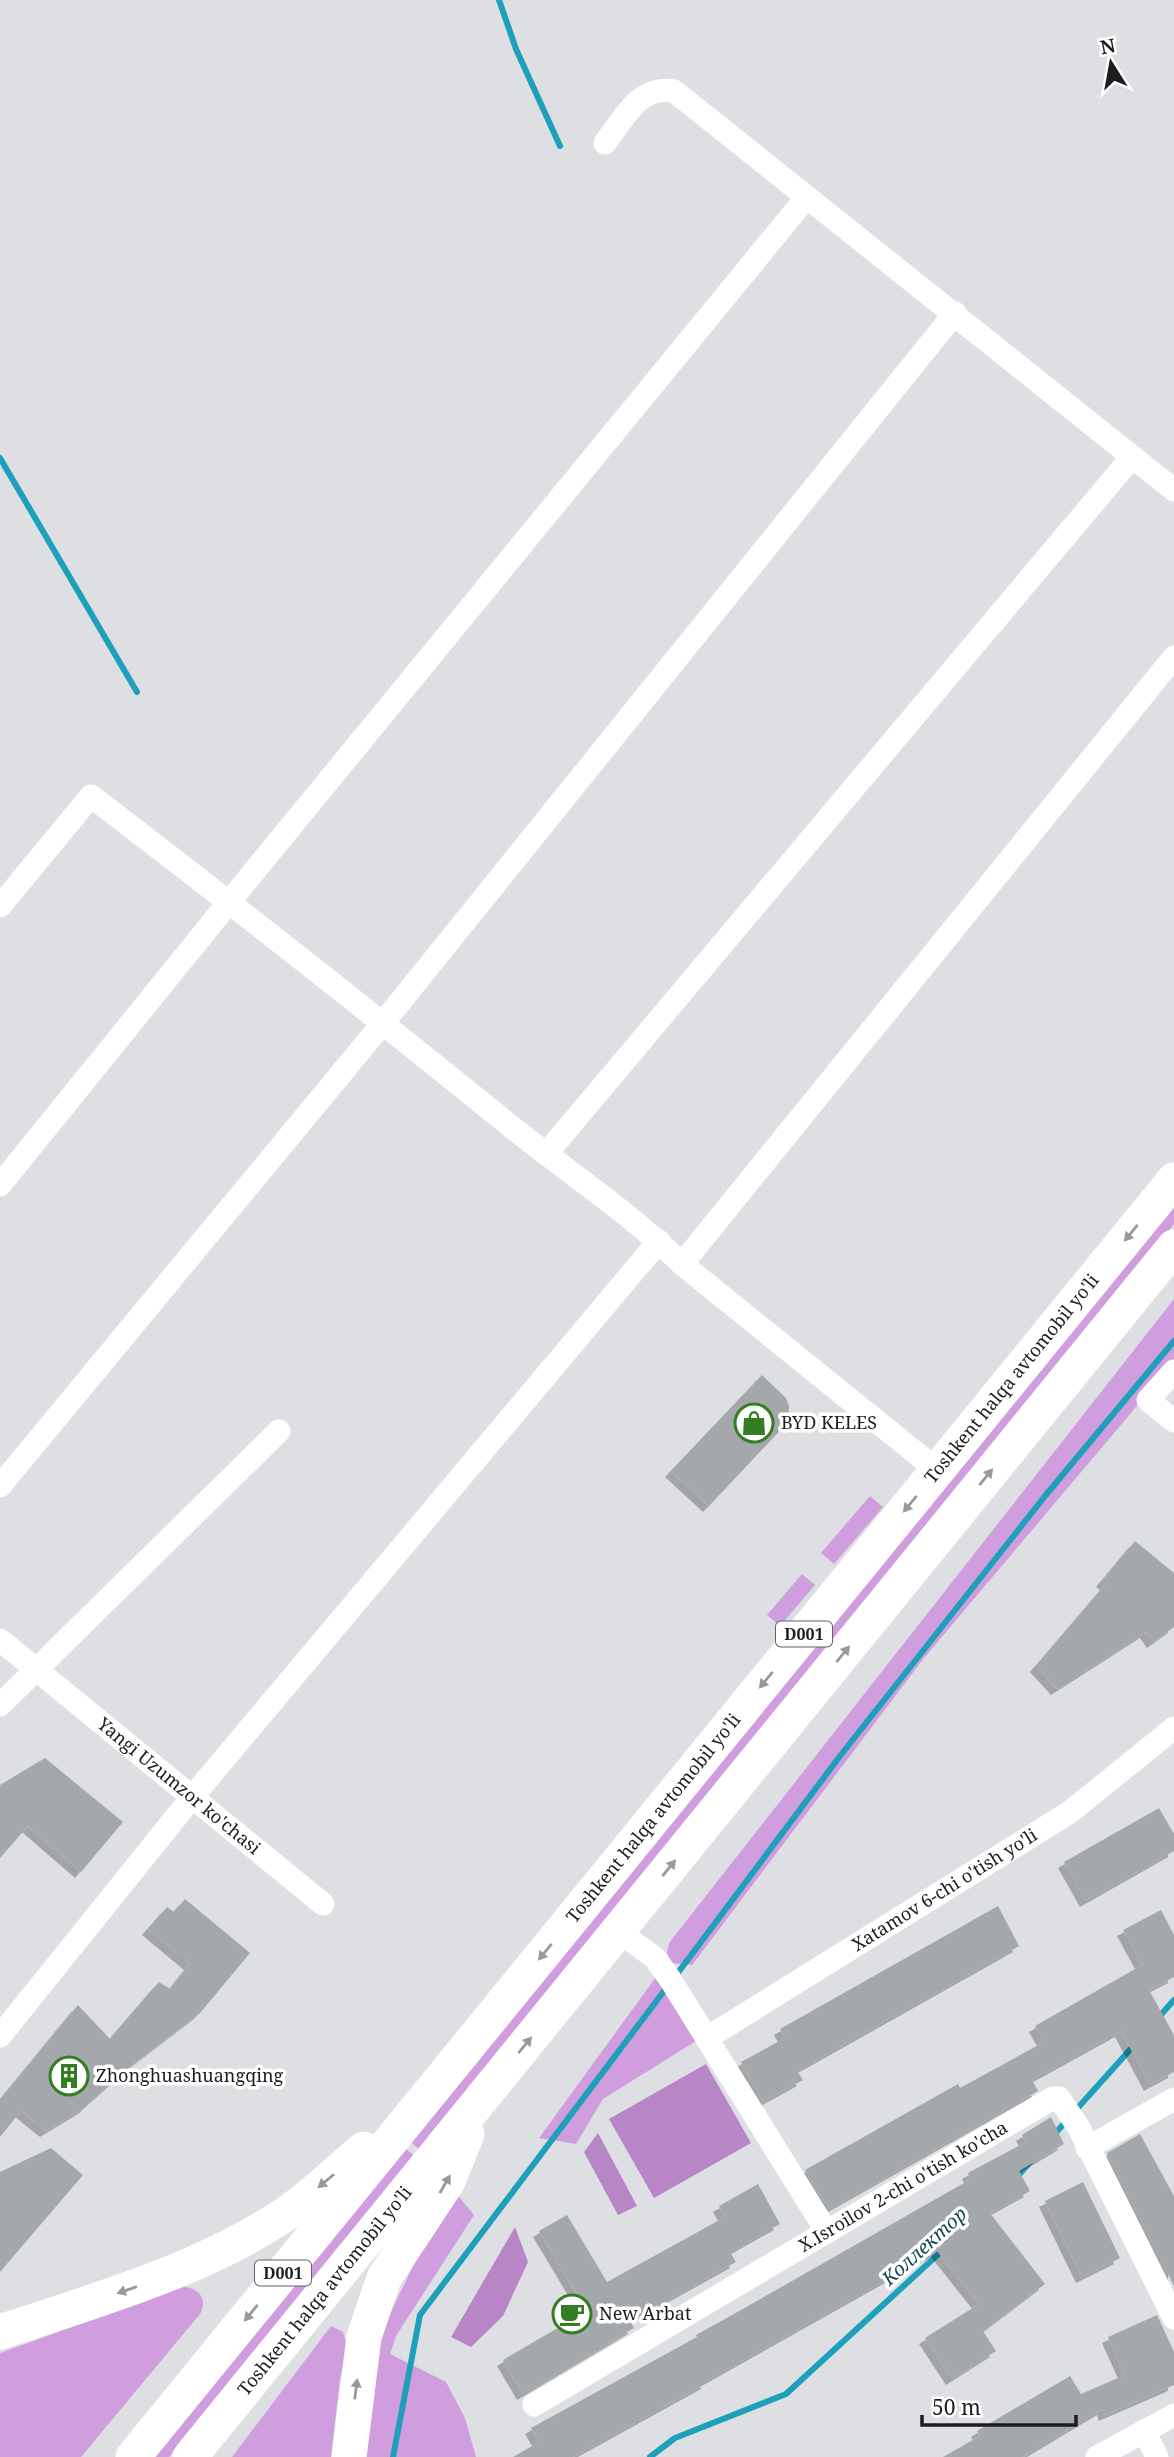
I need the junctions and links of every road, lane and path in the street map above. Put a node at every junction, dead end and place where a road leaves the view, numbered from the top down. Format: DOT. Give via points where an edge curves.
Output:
graph roads {
  1 [pos="605,143"];
  2 [pos="806,198"];
  3 [pos="955,313"];
  4 [pos="1132,457"];
  5 [pos="1174,490"];
  6 [pos="1174,657"];
  7 [pos="229,902"];
  8 [pos="0,906"];
  9 [pos="383,1023"];
  10 [pos="546,1154"];
  11 [pos="1174,1180"];
  12 [pos="0,1185"];
  13 [pos="659,1241"];
  14 [pos="1174,1247"];
  15 [pos="682,1264"];
  16 [pos="1174,1371"];
  17 [pos="1174,1421"];
  18 [pos="279,1431"];
  19 [pos="937,1471"];
  20 [pos="0,1486"];
  21 [pos="0,1640"];
  22 [pos="35,1669"];
  23 [pos="0,1705"];
  24 [pos="1174,1728"];
  25 [pos="193,1796"];
  26 [pos="323,1904"];
  27 [pos="618,1931"];
  28 [pos="0,2036"];
  29 [pos="707,2038"];
  30 [pos="433,2089"];
  31 [pos="482,2098"];
  32 [pos="1174,2099"];
  33 [pos="1078,2129"];
  34 [pos="827,2232"];
  35 [pos="1174,2318"];
  36 [pos="0,2332"];
  37 [pos="534,2405"];
  38 [pos="1174,2415"];
  39 [pos="1144,2431"];
  40 [pos="134,2457"];
  41 [pos="190,2457"];
  42 [pos="349,2457"];
  43 [pos="1097,2457"];
  44 [pos="1157,2457"];
  1 -- 2 [label="street" via="640,98 654,90 674,91"];
  2 -- 3 [label="street"];
  2 -- 7 [label="street"];
  3 -- 4 [label="street"];
  3 -- 9 [label="street"];
  4 -- 5 [label="street"];
  4 -- 10 [label="street"];
  6 -- 15 [label="street"];
  7 -- 8 [label="street" via="91,796"];
  7 -- 9 [label="street"];
  7 -- 12 [label="street"];
  9 -- 10 [label="street"];
  9 -- 20 [label="street"];
  10 -- 13 [label="street"];
  11 -- 19 [label="highway, Toshkent halqa avtomobil yo'li / D001, one-way"];
  13 -- 15 [label="street"];
  13 -- 25 [label="street"];
  27 -- 14 [label="highway, Toshkent halqa avtomobil yo'li / D001, one-way"];
  15 -- 19 [label="street"];
  16 -- 17 [label="street" via="1148,1400"];
  18 -- 22 [label="street"];
  19 -- 30 [label="highway, Toshkent halqa avtomobil yo'li / D001, one-way"];
  21 -- 22 [label="street, Yangi Uzumzor ko'chasi"];
  22 -- 23 [label="street"];
  22 -- 25 [label="street, Yangi Uzumzor ko'chasi"];
  24 -- 29 [label="street, Xatamov 6-chi o'tish yo'li" via="1070,1812"];
  25 -- 26 [label="street, Yangi Uzumzor ko'chasi"];
  25 -- 28 [label="street"];
  27 -- 29 [label="street" via="654,1958"];
  31 -- 27 [label="highway, Toshkent halqa avtomobil yo'li / D001, one-way"];
  29 -- 34 [label="street"];
  30 -- 36 [label="highway, one-way" via="291,2210 252,2234 144,2284"];
  30 -- 40 [label="highway, Toshkent halqa avtomobil yo'li / D001, one-way"];
  31 -- 41 [label="highway, Toshkent halqa avtomobil yo'li / D001"];
  42 -- 31 [label="highway, one-way" via="364,2337 384,2278 448,2181"];
  32 -- 33 [label="street"];
  33 -- 34 [label="street, X.Isroilov 2-chi o'tish ko'cha" via="1059,2098 1053,2098"];
  33 -- 35 [label="street"];
  34 -- 37 [label="street, X.Isroilov 2-chi o'tish ko'cha"];
  38 -- 39 [label="street"];
  39 -- 43 [label="street"];
  39 -- 44 [label="street"];
}
